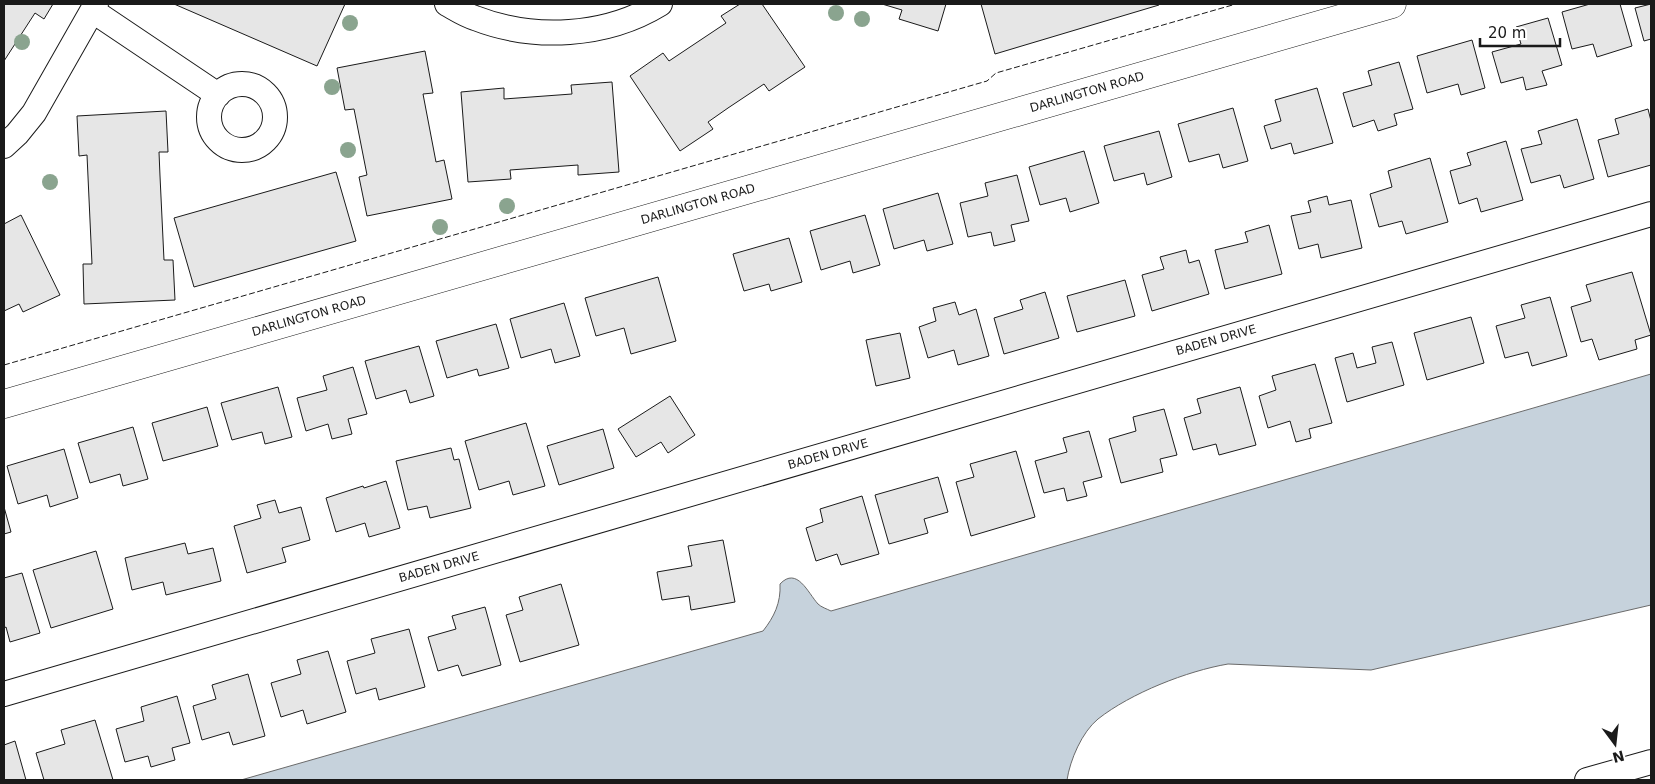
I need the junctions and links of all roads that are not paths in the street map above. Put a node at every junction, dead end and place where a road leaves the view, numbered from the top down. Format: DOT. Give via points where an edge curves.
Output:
graph roads {
  1 [pos="447,4"];
  2 [pos="660,4"];
  3 [pos="1392,4"];
  4 [pos="95,7"];
  5 [pos="1352,9"];
  6 [pos="218,95"];
  7 [pos="4,146"];
  8 [pos="1651,214"];
  9 [pos="4,404"];
  10 [pos="4,694"];
  11 [pos="1651,762"];
  12 [pos="1587,780"];
  1 -- 2 [label="street" via="473,18 499,26 563,32 614,25"];
  3 -- 5 [label="street, DARLINGTON ROAD"];
  4 -- 6 [label="street"];
  4 -- 7 [label="street" via="34,113"];
  5 -- 9 [label="street, DARLINGTON ROAD"];
  8 -- 10 [label="street, BADEN DRIVE"];
  11 -- 12 [label="street"];
}
